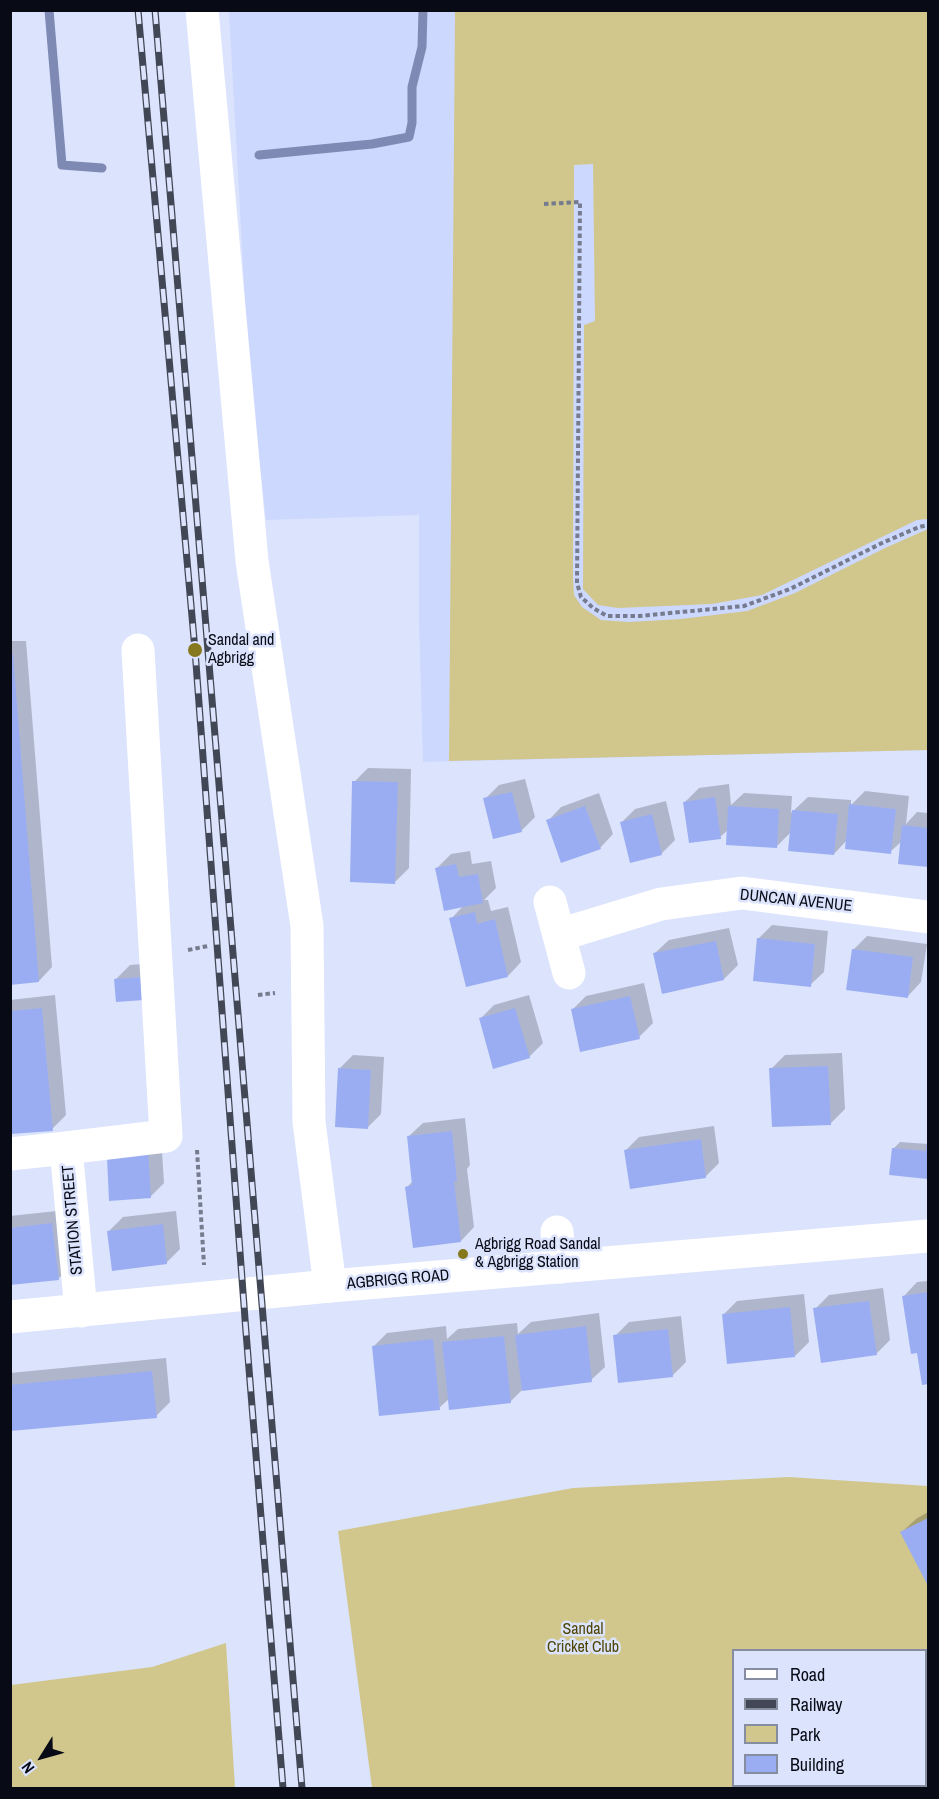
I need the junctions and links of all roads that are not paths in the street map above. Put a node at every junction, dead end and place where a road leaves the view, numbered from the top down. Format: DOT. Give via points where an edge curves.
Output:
graph roads {
  1 [pos="202,10"];
  2 [pos="138,650"];
  3 [pos="550,902"];
  4 [pos="928,917"];
  5 [pos="560,935"];
  6 [pos="569,973"];
  7 [pos="66,1148"];
  8 [pos="10,1154"];
  9 [pos="557,1232"];
  10 [pos="928,1236"];
  11 [pos="560,1267"];
  12 [pos="330,1286"];
  13 [pos="81,1311"];
  14 [pos="10,1317"];
  1 -- 12 [label="main road" via="252,561 307,926 309,1122"];
  2 -- 7 [label="main road" via="166,1136"];
  3 -- 5 [label="main road"];
  4 -- 5 [label="main road, DUNCAN AVENUE" via="742,893 661,904"];
  5 -- 6 [label="main road"];
  7 -- 8 [label="main road, STATION STREET"];
  7 -- 13 [label="main road, STATION STREET"];
  9 -- 11 [label="main road"];
  10 -- 11 [label="main road, AGBRIGG ROAD"];
  11 -- 12 [label="main road, AGBRIGG ROAD"];
  12 -- 13 [label="main road, AGBRIGG ROAD"];
  13 -- 14 [label="main road, AGBRIGG ROAD"];
}
